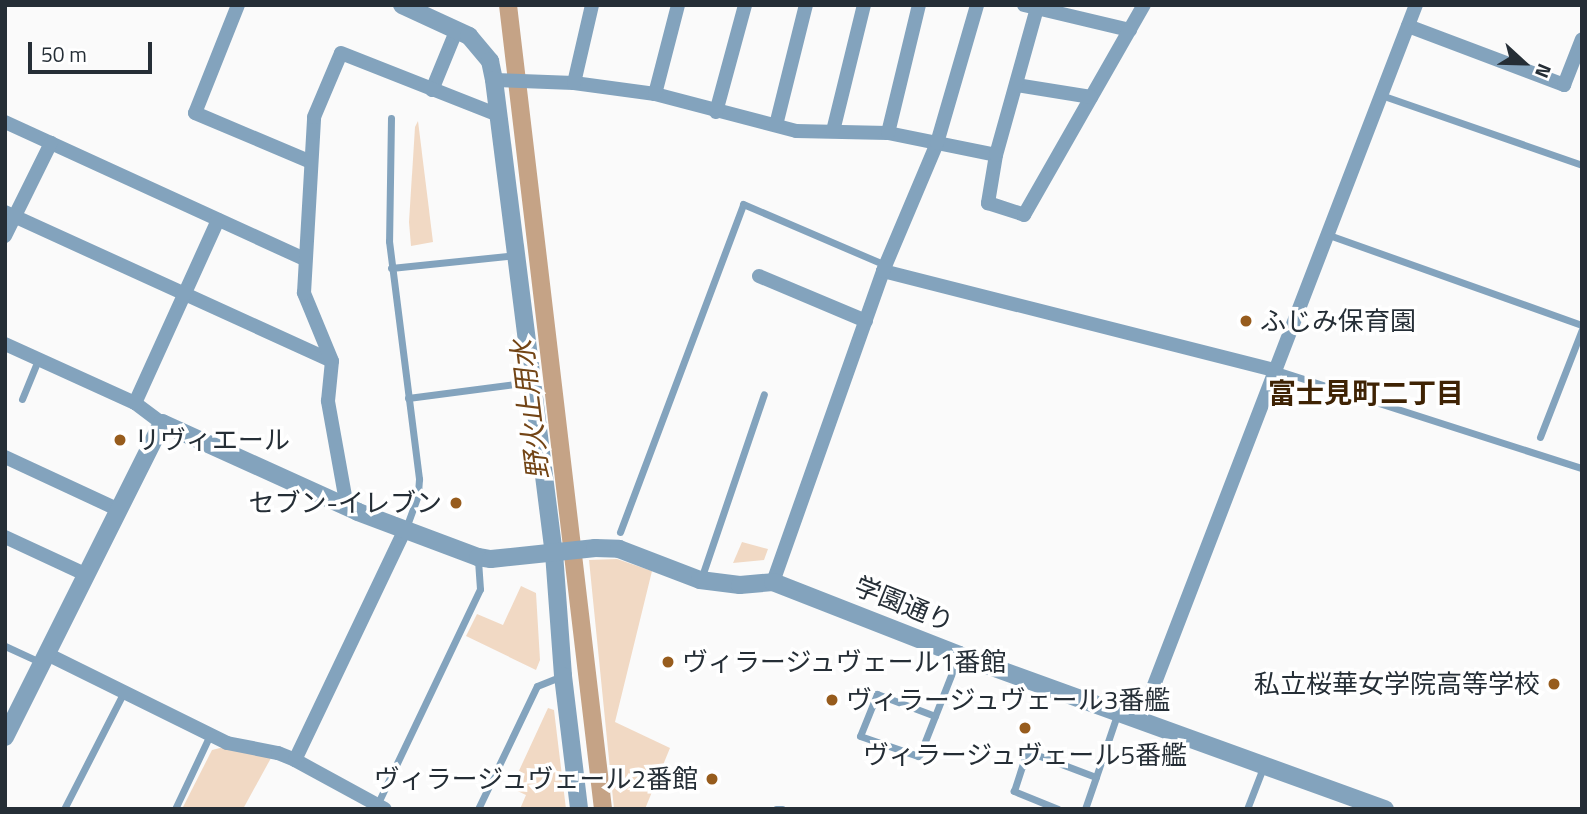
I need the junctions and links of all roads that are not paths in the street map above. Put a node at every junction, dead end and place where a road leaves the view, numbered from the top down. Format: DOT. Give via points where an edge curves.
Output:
graph roads {
  1 [pos="238,5"];
  2 [pos="402,5"];
  3 [pos="592,5"];
  4 [pos="678,5"];
  5 [pos="745,5"];
  6 [pos="806,5"];
  7 [pos="864,5"];
  8 [pos="919,5"];
  9 [pos="977,5"];
  10 [pos="1144,5"];
  11 [pos="1416,5"];
  12 [pos="1033,6"];
  13 [pos="1408,26"];
  14 [pos="457,29"];
  15 [pos="1130,30"];
  16 [pos="1582,39"];
  17 [pos="509,80"];
  18 [pos="574,83"];
  19 [pos="1016,85"];
  20 [pos="432,90"];
  21 [pos="655,93"];
  22 [pos="1381,95"];
  23 [pos="1091,97"];
  24 [pos="716,112"];
  25 [pos="498,115"];
  26 [pos="391,118"];
  27 [pos="5,122"];
  28 [pos="776,125"];
  29 [pos="833,131"];
  30 [pos="888,133"];
  31 [pos="51,143"];
  32 [pos="937,143"];
  33 [pos="996,155"];
  34 [pos="311,162"];
  35 [pos="1582,165"];
  36 [pos="11,214"];
  37 [pos="218,220"];
  38 [pos="1326,234"];
  39 [pos="5,236"];
  40 [pos="516,255"];
  41 [pos="304,259"];
  42 [pos="391,268"];
  43 [pos="884,269"];
  44 [pos="759,276"];
  45 [pos="186,295"];
  46 [pos="866,321"];
  47 [pos="1582,327"];
  48 [pos="5,344"];
  49 [pos="38,360"];
  50 [pos="332,361"];
  51 [pos="1275,370"];
  52 [pos="532,382"];
  53 [pos="764,394"];
  54 [pos="408,398"];
  55 [pos="22,399"];
  56 [pos="135,403"];
  57 [pos="162,423"];
  58 [pos="1540,437"];
  59 [pos="5,457"];
  60 [pos="1582,468"];
  61 [pos="347,508"];
  62 [pos="119,510"];
  63 [pos="404,531"];
  64 [pos="620,532"];
  65 [pos="5,537"];
  66 [pos="560,553"];
  67 [pos="478,557"];
  68 [pos="87,575"];
  69 [pos="701,580"];
  70 [pos="773,582"];
  71 [pos="5,646"];
  72 [pos="959,655"];
  73 [pos="45,659"];
  74 [pos="563,676"];
  75 [pos="124,692"];
  76 [pos="1118,711"];
  77 [pos="935,716"];
  78 [pos="1141,719"];
  79 [pos="211,734"];
  80 [pos="5,737"];
  81 [pos="295,760"];
  82 [pos="1264,764"];
  83 [pos="1096,777"];
  84 [pos="381,807"];
  85 [pos="64,809"];
  86 [pos="175,809"];
  87 [pos="478,809"];
  88 [pos="579,809"];
  89 [pos="1058,809"];
  90 [pos="1085,809"];
  91 [pos="1248,809"];
  92 [pos="1385,809"];
  1 -- 34 [label="street" via="195,113"];
  2 -- 14 [label="street"];
  3 -- 18 [label="street"];
  4 -- 21 [label="street"];
  5 -- 24 [label="street"];
  6 -- 28 [label="street"];
  7 -- 29 [label="street"];
  8 -- 30 [label="street"];
  9 -- 32 [label="street"];
  10 -- 15 [label="street"];
  11 -- 13 [label="street"];
  12 -- 15 [label="street"];
  12 -- 19 [label="street"];
  13 -- 16 [label="street" via="1564,85"];
  13 -- 22 [label="street"];
  14 -- 17 [label="street"];
  14 -- 20 [label="street"];
  15 -- 23 [label="street"];
  17 -- 18 [label="street"];
  17 -- 25 [label="street"];
  18 -- 21 [label="street"];
  19 -- 23 [label="street"];
  19 -- 33 [label="street"];
  20 -- 25 [label="street"];
  20 -- 34 [label="street" via="341,53 314,117"];
  21 -- 24 [label="street"];
  22 -- 35 [label="lane"];
  22 -- 38 [label="street"];
  23 -- 33 [label="street" via="1024,215 988,203"];
  24 -- 28 [label="street"];
  25 -- 40 [label="street"];
  26 -- 42 [label="lane"];
  27 -- 31 [label="street"];
  28 -- 29 [label="street" via="807,133"];
  29 -- 30 [label="street"];
  30 -- 32 [label="street"];
  31 -- 36 [label="street"];
  31 -- 37 [label="street"];
  32 -- 33 [label="street"];
  32 -- 43 [label="street"];
  34 -- 41 [label="street"];
  36 -- 39 [label="street"];
  36 -- 45 [label="street"];
  37 -- 41 [label="street"];
  37 -- 45 [label="street"];
  38 -- 47 [label="lane"];
  38 -- 51 [label="street"];
  40 -- 42 [label="lane"];
  40 -- 52 [label="street"];
  41 -- 50 [label="street" via="304,293"];
  42 -- 54 [label="lane"];
  43 -- 46 [label="street"];
  43 -- 51 [label="street"];
  43 -- 64 [label="lane" via="743,204"];
  44 -- 46 [label="street"];
  45 -- 50 [label="street"];
  45 -- 56 [label="street" via="178,302"];
  46 -- 70 [label="street"];
  47 -- 58 [label="lane"];
  48 -- 49 [label="street"];
  49 -- 55 [label="lane"];
  49 -- 56 [label="street"];
  50 -- 61 [label="street" via="328,401"];
  51 -- 60 [label="lane"];
  51 -- 78 [label="street"];
  52 -- 54 [label="lane"];
  52 -- 66 [label="street"];
  53 -- 69 [label="lane"];
  54 -- 63 [label="lane" via="419,479"];
  56 -- 57 [label="street"];
  57 -- 61 [label="street, 学園通り"];
  57 -- 62 [label="street"];
  59 -- 62 [label="street"];
  61 -- 63 [label="street, 学園通り"];
  62 -- 68 [label="street"];
  63 -- 67 [label="street, 学園通り"];
  63 -- 81 [label="street"];
  65 -- 68 [label="street"];
  66 -- 67 [label="street, 学園通り"];
  66 -- 69 [label="street, 学園通り" via="619,549"];
  66 -- 74 [label="street"];
  67 -- 84 [label="lane" via="480,589"];
  68 -- 73 [label="street"];
  69 -- 70 [label="street, 学園通り" via="740,585"];
  70 -- 72 [label="street, 学園通り"];
  71 -- 73 [label="lane"];
  72 -- 76 [label="street, 学園通り"];
  72 -- 77 [label="lane"];
  73 -- 75 [label="street"];
  73 -- 80 [label="street"];
  74 -- 87 [label="lane" via="537,686"];
  74 -- 88 [label="street"];
  75 -- 79 [label="street"];
  75 -- 85 [label="lane"];
  76 -- 78 [label="street, 学園通り"];
  76 -- 83 [label="lane"];
  77 -- 77 [label="lane" via="918,756 860,736 877,694"];
  78 -- 82 [label="street, 学園通り"];
  79 -- 81 [label="street" via="227,743"];
  79 -- 86 [label="lane"];
  81 -- 84 [label="street"];
  82 -- 91 [label="lane"];
  82 -- 92 [label="street, 学園通り"];
  83 -- 89 [label="lane" via="1026,755 1014,790"];
  83 -- 90 [label="lane"];
}
